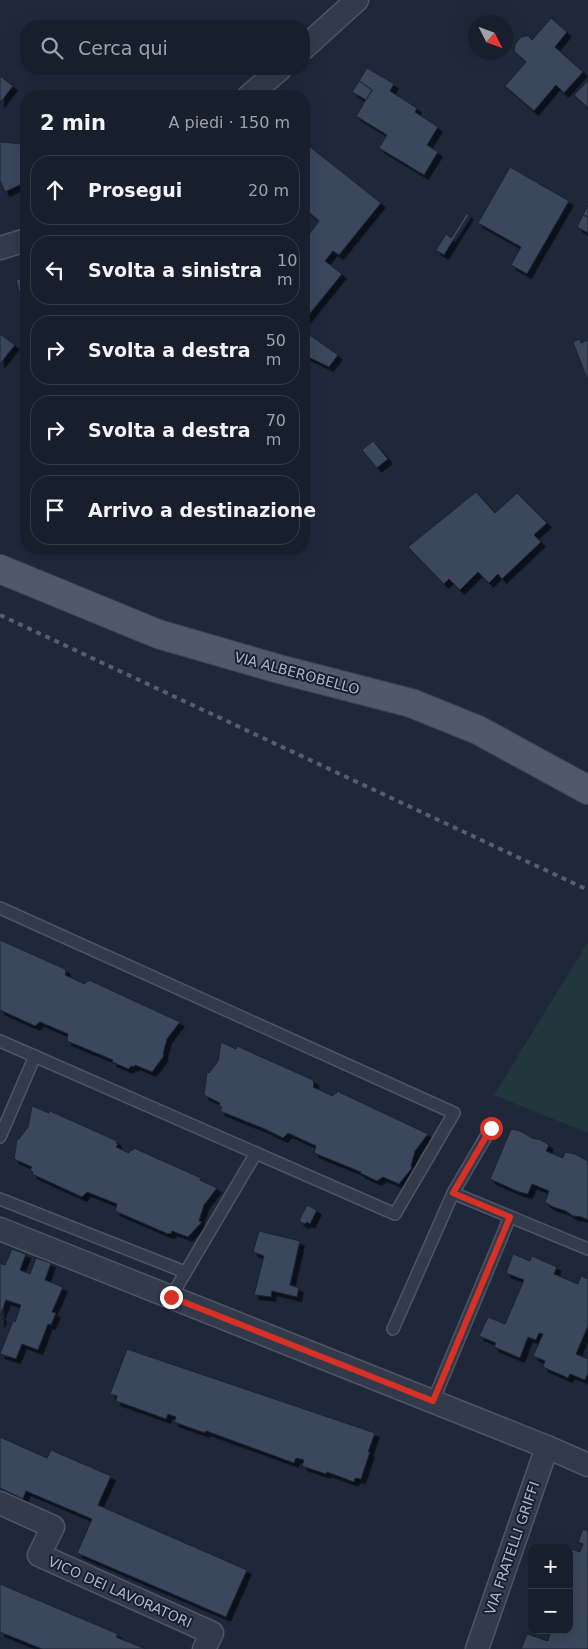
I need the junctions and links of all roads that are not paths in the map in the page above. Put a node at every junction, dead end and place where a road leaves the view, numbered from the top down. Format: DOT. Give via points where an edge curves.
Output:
graph roads {
  1 [pos="357,0"];
  2 [pos="310,43"];
  3 [pos="273,75"];
  4 [pos="256,90"];
  5 [pos="20,242"];
  6 [pos="0,248"];
  7 [pos="0,569"];
  8 [pos="588,790"];
  9 [pos="0,908"];
  10 [pos="0,1041"];
  11 [pos="36,1056"];
  12 [pos="491,1128"];
  13 [pos="0,1136"];
  14 [pos="256,1153"];
  15 [pos="453,1193"];
  16 [pos="0,1199"];
  17 [pos="510,1217"];
  18 [pos="0,1229"];
  19 [pos="588,1249"];
  20 [pos="185,1272"];
  21 [pos="171,1297"];
  22 [pos="393,1329"];
  23 [pos="433,1401"];
  24 [pos="547,1447"];
  25 [pos="588,1465"];
  26 [pos="0,1503"];
  27 [pos="204,1649"];
  28 [pos="477,1649"];
  1 -- 2 [label="street"];
  3 -- 4 [label="street"];
  5 -- 6 [label="street"];
  7 -- 8 [label="main road, VIA ALBEROBELLO" via="158,634 410,703 478,730"];
  9 -- 14 [label="lane" via="454,1113 395,1214"];
  10 -- 11 [label="lane"];
  11 -- 13 [label="lane"];
  11 -- 14 [label="lane"];
  12 -- 15 [label="lane"];
  14 -- 20 [label="lane"];
  15 -- 17 [label="lane"];
  15 -- 22 [label="lane"];
  16 -- 20 [label="lane"];
  17 -- 19 [label="lane"];
  17 -- 23 [label="lane"];
  18 -- 21 [label="street"];
  20 -- 21 [label="lane"];
  21 -- 23 [label="street"];
  23 -- 24 [label="street"];
  24 -- 25 [label="street"];
  24 -- 28 [label="street, VIA FRATELLI GRIFFI"];
  26 -- 27 [label="street, VICO DEI LAVORATORI" via="53,1527 39,1555 212,1633"];
}
